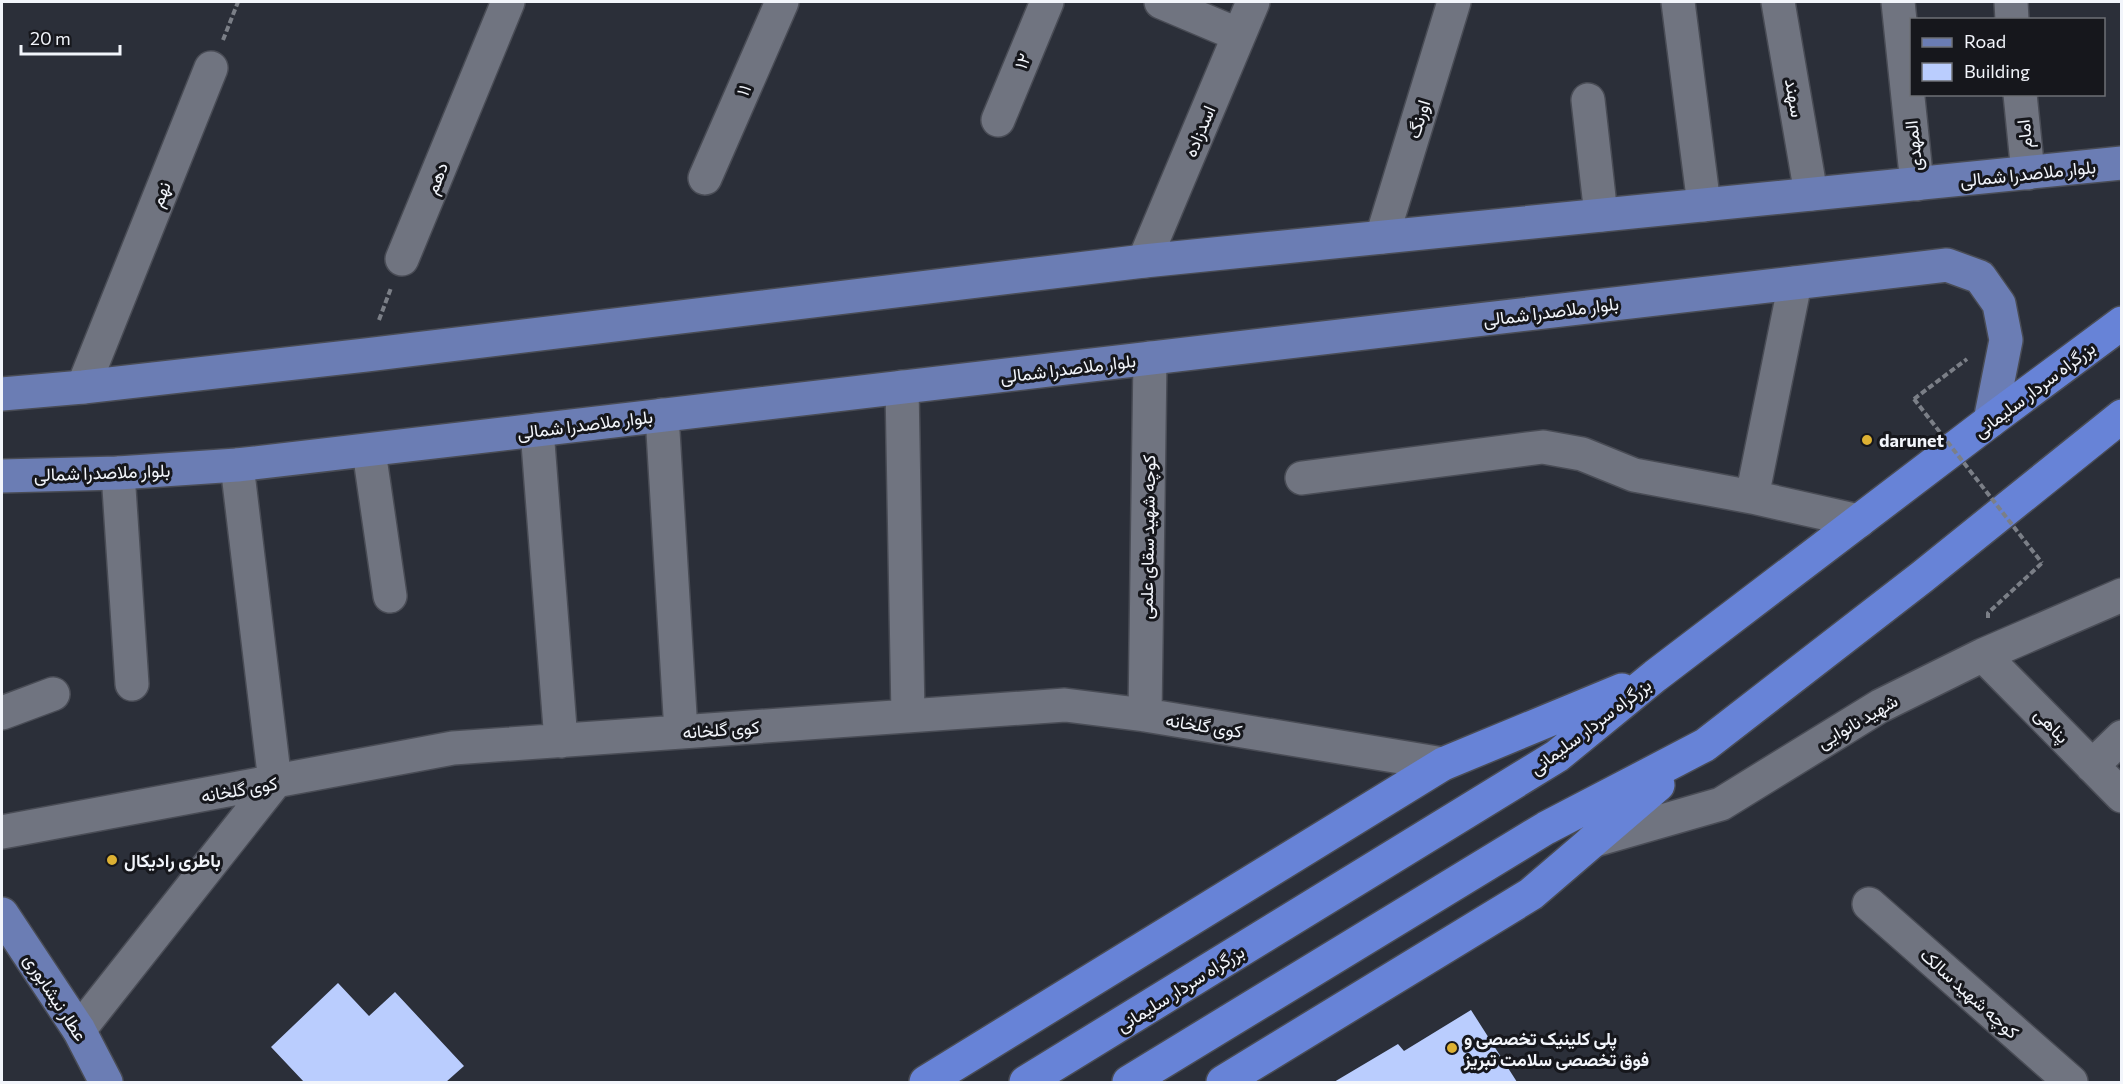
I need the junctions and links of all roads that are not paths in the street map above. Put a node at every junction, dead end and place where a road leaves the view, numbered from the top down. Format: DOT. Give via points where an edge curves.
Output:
graph roads {
  1 [pos="508,2"];
  2 [pos="782,2"];
  3 [pos="1047,2"];
  4 [pos="1161,2"];
  5 [pos="1252,2"];
  6 [pos="1454,2"];
  7 [pos="1678,2"];
  8 [pos="1778,2"];
  9 [pos="1898,2"];
  10 [pos="2011,2"];
  11 [pos="2012,18"];
  12 [pos="1239,35"];
  13 [pos="211,68"];
  14 [pos="2020,96"];
  15 [pos="1588,100"];
  16 [pos="998,120"];
  17 [pos="2121,163"];
  18 [pos="2028,173"];
  19 [pos="705,178"];
  20 [pos="1917,184"];
  21 [pos="1811,194"];
  22 [pos="1704,205"];
  23 [pos="1601,215"];
  24 [pos="1382,237"];
  25 [pos="402,259"];
  26 [pos="1144,261"];
  27 [pos="1795,283"];
  28 [pos="2121,323"];
  29 [pos="1150,358"];
  30 [pos="83,387"];
  31 [pos="902,387"];
  32 [pos="2,394"];
  33 [pos="662,415"];
  34 [pos="2121,416"];
  35 [pos="1990,421"];
  36 [pos="537,430"];
  37 [pos="369,451"];
  38 [pos="237,465"];
  39 [pos="118,472"];
  40 [pos="2,476"];
  41 [pos="1302,478"];
  42 [pos="1752,497"];
  43 [pos="1859,521"];
  44 [pos="2121,595"];
  45 [pos="390,596"];
  46 [pos="1983,655"];
  47 [pos="1655,676"];
  48 [pos="132,684"];
  49 [pos="53,694"];
  50 [pos="2,713"];
  51 [pos="908,716"];
  52 [pos="1145,716"];
  53 [pos="681,732"];
  54 [pos="2121,737"];
  55 [pos="561,741"];
  56 [pos="1705,744"];
  57 [pos="1443,764"];
  58 [pos="2092,766"];
  59 [pos="275,782"];
  60 [pos="2121,796"];
  61 [pos="2,832"];
  62 [pos="1592,841"];
  63 [pos="1869,904"];
  64 [pos="2,914"];
  65 [pos="79,1030"];
  66 [pos="106,1083"];
  67 [pos="926,1083"];
  68 [pos="1026,1083"];
  69 [pos="1129,1083"];
  70 [pos="1223,1083"];
  71 [pos="2071,1083"];
  1 -- 25 [label="street, دهم"];
  2 -- 19 [label="street, ۱۱"];
  3 -- 16 [label="street, ۱۲"];
  4 -- 12 [label="street"];
  5 -- 12 [label="street, اسدزاده"];
  6 -- 24 [label="street, اورنگ"];
  7 -- 22 [label="street"];
  8 -- 21 [label="street, سهند"];
  9 -- 20 [label="street, المهدی"];
  10 -- 11 [label="street"];
  12 -- 26 [label="street, اسدزاده"];
  13 -- 30 [label="street, نهم"];
  14 -- 18 [label="street, امام"];
  15 -- 23 [label="street"];
  17 -- 18 [label="main road, بلوار ملاصدرا شمالی"];
  18 -- 20 [label="main road, بلوار ملاصدرا شمالی"];
  20 -- 21 [label="main road, بلوار ملاصدرا شمالی"];
  21 -- 22 [label="main road, بلوار ملاصدرا شمالی"];
  22 -- 23 [label="main road, بلوار ملاصدرا شمالی"];
  23 -- 24 [label="main road, بلوار ملاصدرا شمالی"];
  24 -- 26 [label="main road, بلوار ملاصدرا شمالی"];
  26 -- 30 [label="main road, بلوار ملاصدرا شمالی"];
  27 -- 29 [label="main road, بلوار ملاصدرا شمالی"];
  27 -- 35 [label="main road, بلوار ملاصدرا شمالی" via="1947,265 1980,277 1999,304 2006,340"];
  27 -- 42 [label="street"];
  28 -- 35 [label="highway, بزرگراه سردار سلیمانی"];
  29 -- 31 [label="main road, بلوار ملاصدرا شمالی"];
  29 -- 52 [label="street, کوچه شهید سقای علمی"];
  30 -- 32 [label="main road, بلوار ملاصدرا شمالی"];
  31 -- 33 [label="main road, بلوار ملاصدرا شمالی"];
  31 -- 51 [label="street"];
  33 -- 36 [label="main road, بلوار ملاصدرا شمالی"];
  33 -- 53 [label="street"];
  34 -- 56 [label="highway" via="1922,578"];
  35 -- 43 [label="highway, بزرگراه سردار سلیمانی"];
  36 -- 37 [label="main road, بلوار ملاصدرا شمالی"];
  36 -- 55 [label="street"];
  37 -- 38 [label="main road, بلوار ملاصدرا شمالی"];
  37 -- 45 [label="street"];
  38 -- 39 [label="main road, بلوار ملاصدرا شمالی"];
  38 -- 59 [label="street"];
  39 -- 40 [label="main road, بلوار ملاصدرا شمالی"];
  39 -- 48 [label="street"];
  41 -- 42 [label="street" via="1543,447 1582,454 1634,475"];
  42 -- 43 [label="street"];
  43 -- 47 [label="highway, بزرگراه سردار سلیمانی"];
  44 -- 46 [label="street, شهید نانوایی"];
  46 -- 58 [label="street, پناهی"];
  46 -- 62 [label="street, شهید نانوایی" via="1880,706 1721,804"];
  47 -- 57 [label="highway"];
  47 -- 68 [label="highway, بزرگراه سردار سلیمانی" via="1557,756"];
  49 -- 50 [label="street"];
  51 -- 52 [label="street, کوی گلخانه" via="1065,705"];
  51 -- 53 [label="street, کوی گلخانه"];
  52 -- 57 [label="street, کوی گلخانه"];
  53 -- 55 [label="street, کوی گلخانه"];
  54 -- 58 [label="street"];
  55 -- 59 [label="street, کوی گلخانه" via="453,748"];
  56 -- 62 [label="highway"];
  56 -- 69 [label="highway" via="1546,828"];
  57 -- 67 [label="highway"];
  58 -- 60 [label="street, پناهی"];
  59 -- 61 [label="street, کوی گلخانه"];
  59 -- 65 [label="street"];
  62 -- 70 [label="highway" via="1532,894"];
  63 -- 71 [label="street, کوچه شهید سالک"];
  64 -- 65 [label="main road, عطار نیشابوری"];
  65 -- 66 [label="main road, عطار نیشابوری"];
}
